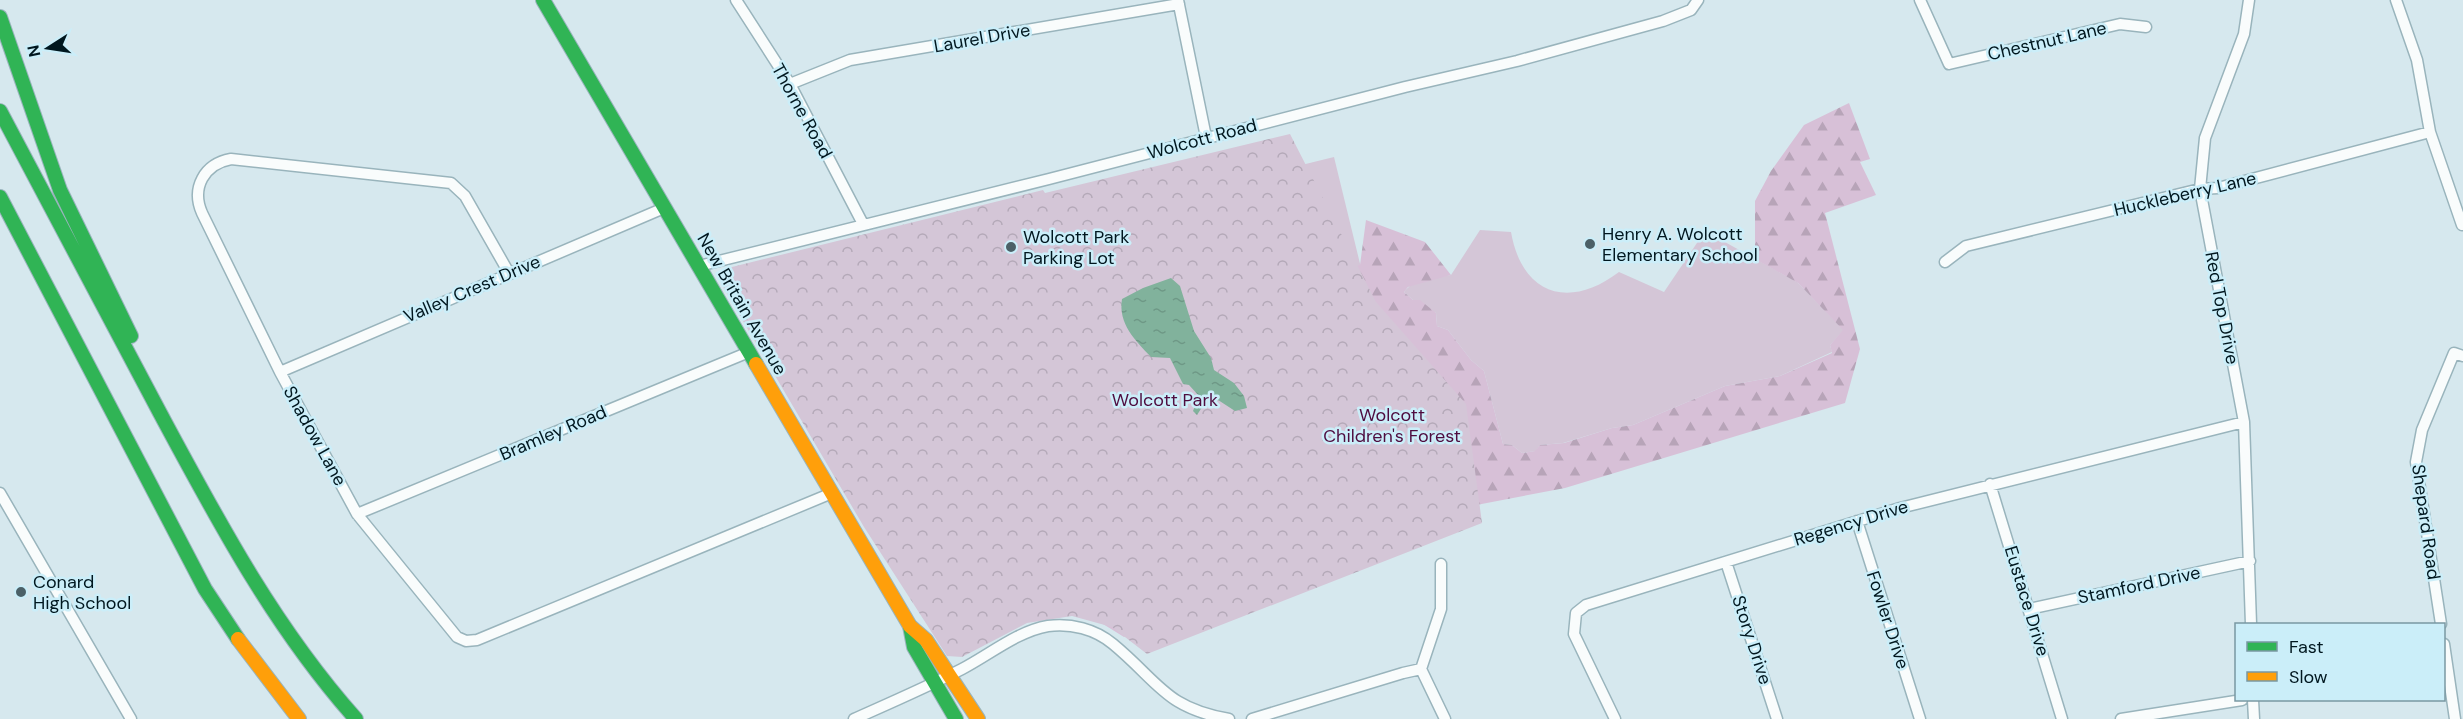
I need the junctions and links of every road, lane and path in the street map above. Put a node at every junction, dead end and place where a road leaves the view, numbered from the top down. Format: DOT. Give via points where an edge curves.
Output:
graph roads {
  1 [pos="543,0"];
  2 [pos="736,0"];
  3 [pos="1698,0"];
  4 [pos="1920,0"];
  5 [pos="2249,0"];
  6 [pos="2396,0"];
  7 [pos="1178,2"];
  8 [pos="0,17"];
  9 [pos="2146,27"];
  10 [pos="790,84"];
  11 [pos="0,111"];
  12 [pos="2430,132"];
  13 [pos="1206,137"];
  14 [pos="2200,189"];
  15 [pos="0,198"];
  16 [pos="664,208"];
  17 [pos="0,221"];
  18 [pos="863,224"];
  19 [pos="2462,225"];
  20 [pos="30,254"];
  21 [pos="1945,262"];
  22 [pos="699,267"];
  23 [pos="509,273"];
  24 [pos="749,352"];
  25 [pos="2459,355"];
  26 [pos="280,372"];
  27 [pos="2244,422"];
  28 [pos="170,433"];
  29 [pos="1990,483"];
  30 [pos="0,493"];
  31 [pos="832,493"];
  32 [pos="357,514"];
  33 [pos="1857,521"];
  34 [pos="2250,561"];
  35 [pos="1726,562"];
  36 [pos="1441,564"];
  37 [pos="2029,609"];
  38 [pos="2251,623"];
  39 [pos="2440,623"];
  40 [pos="910,626"];
  41 [pos="2445,651"];
  42 [pos="1421,669"];
  43 [pos="949,675"];
  44 [pos="934,682"];
  45 [pos="2235,700"];
  46 [pos="2253,701"];
  47 [pos="131,719"];
  48 [pos="299,719"];
  49 [pos="356,719"];
  50 [pos="854,719"];
  51 [pos="956,719"];
  52 [pos="978,719"];
  53 [pos="1229,719"];
  54 [pos="1252,719"];
  55 [pos="1445,719"];
  56 [pos="1615,719"];
  57 [pos="1777,719"];
  58 [pos="1920,719"];
  59 [pos="2062,719"];
  60 [pos="2121,719"];
  61 [pos="2254,719"];
  62 [pos="2455,719"];
  1 -- 16 [label="main road, New Britain Avenue"];
  2 -- 10 [label="street, Thorne Road"];
  3 -- 13 [label="street, Wolcott Road" via="1691,10 1663,21"];
  4 -- 9 [label="street, Chestnut Lane" via="1948,64 2120,24"];
  5 -- 14 [label="street, Red Top Drive" via="2244,33 2205,138"];
  6 -- 12 [label="street" via="2417,60"];
  7 -- 10 [label="street, Laurel Drive" via="850,60"];
  7 -- 13 [label="street"];
  8 -- 28 [label="main road" via="60,190 142,357"];
  10 -- 18 [label="street, Thorne Road"];
  11 -- 28 [label="main road"];
  12 -- 14 [label="street, Huckleberry Lane" via="2218,188"];
  12 -- 19 [label="street"];
  13 -- 18 [label="street, Wolcott Road" via="1049,180"];
  14 -- 21 [label="street, Huckleberry Lane" via="1966,246"];
  14 -- 27 [label="street, Red Top Drive"];
  15 -- 20 [label="main road"];
  16 -- 22 [label="main road, New Britain Avenue"];
  16 -- 23 [label="street, Valley Crest Drive"];
  17 -- 20 [label="main road"];
  18 -- 22 [label="street, Wolcott Road"];
  20 -- 48 [label="main road" via="206,589 247,653"];
  22 -- 24 [label="main road, New Britain Avenue"];
  23 -- 26 [label="street, Valley Crest Drive"];
  23 -- 26 [label="street, Shadow Lane" via="465,196 451,183 242,159 218,162 198,185 199,205"];
  24 -- 31 [label="main road, New Britain Avenue"];
  24 -- 32 [label="street, Bramley Road"];
  25 -- 39 [label="street, Shepard Road" via="2422,430 2416,462"];
  26 -- 32 [label="street, Shadow Lane"];
  27 -- 29 [label="street, Regency Drive"];
  27 -- 34 [label="street, Red Top Drive"];
  28 -- 49 [label="main road" via="259,595 309,664"];
  29 -- 33 [label="street, Regency Drive"];
  29 -- 37 [label="street, Eustace Drive"];
  30 -- 47 [label="street"];
  31 -- 32 [label="street, Shadow Lane" via="472,642 462,640 448,627"];
  31 -- 40 [label="main road, New Britain Avenue"];
  33 -- 35 [label="street, Regency Drive"];
  33 -- 58 [label="street, Fowler Drive"];
  34 -- 37 [label="street, Stamford Drive"];
  34 -- 38 [label="street, Red Top Drive"];
  35 -- 56 [label="street, Regency Drive" via="1586,605 1576,614 1574,634"];
  35 -- 57 [label="street, Story Drive"];
  36 -- 42 [label="street" via="1441,609"];
  37 -- 59 [label="street, Eustace Drive"];
  40 -- 43 [label="main road, New Britain Avenue" via="926,640"];
  40 -- 44 [label="main road, New Britain Avenue" via="914,647"];
  41 -- 62 [label="street"];
  42 -- 54 [label="street"];
  42 -- 55 [label="street"];
  43 -- 44 [label="street"];
  43 -- 52 [label="main road, New Britain Avenue"];
  43 -- 53 [label="street" via="1038,629 1078,627 1110,642 1174,701 1197,712"];
  44 -- 50 [label="street"];
  44 -- 51 [label="main road, New Britain Avenue"];
  45 -- 60 [label="street"];
  46 -- 61 [label="street"];
}
